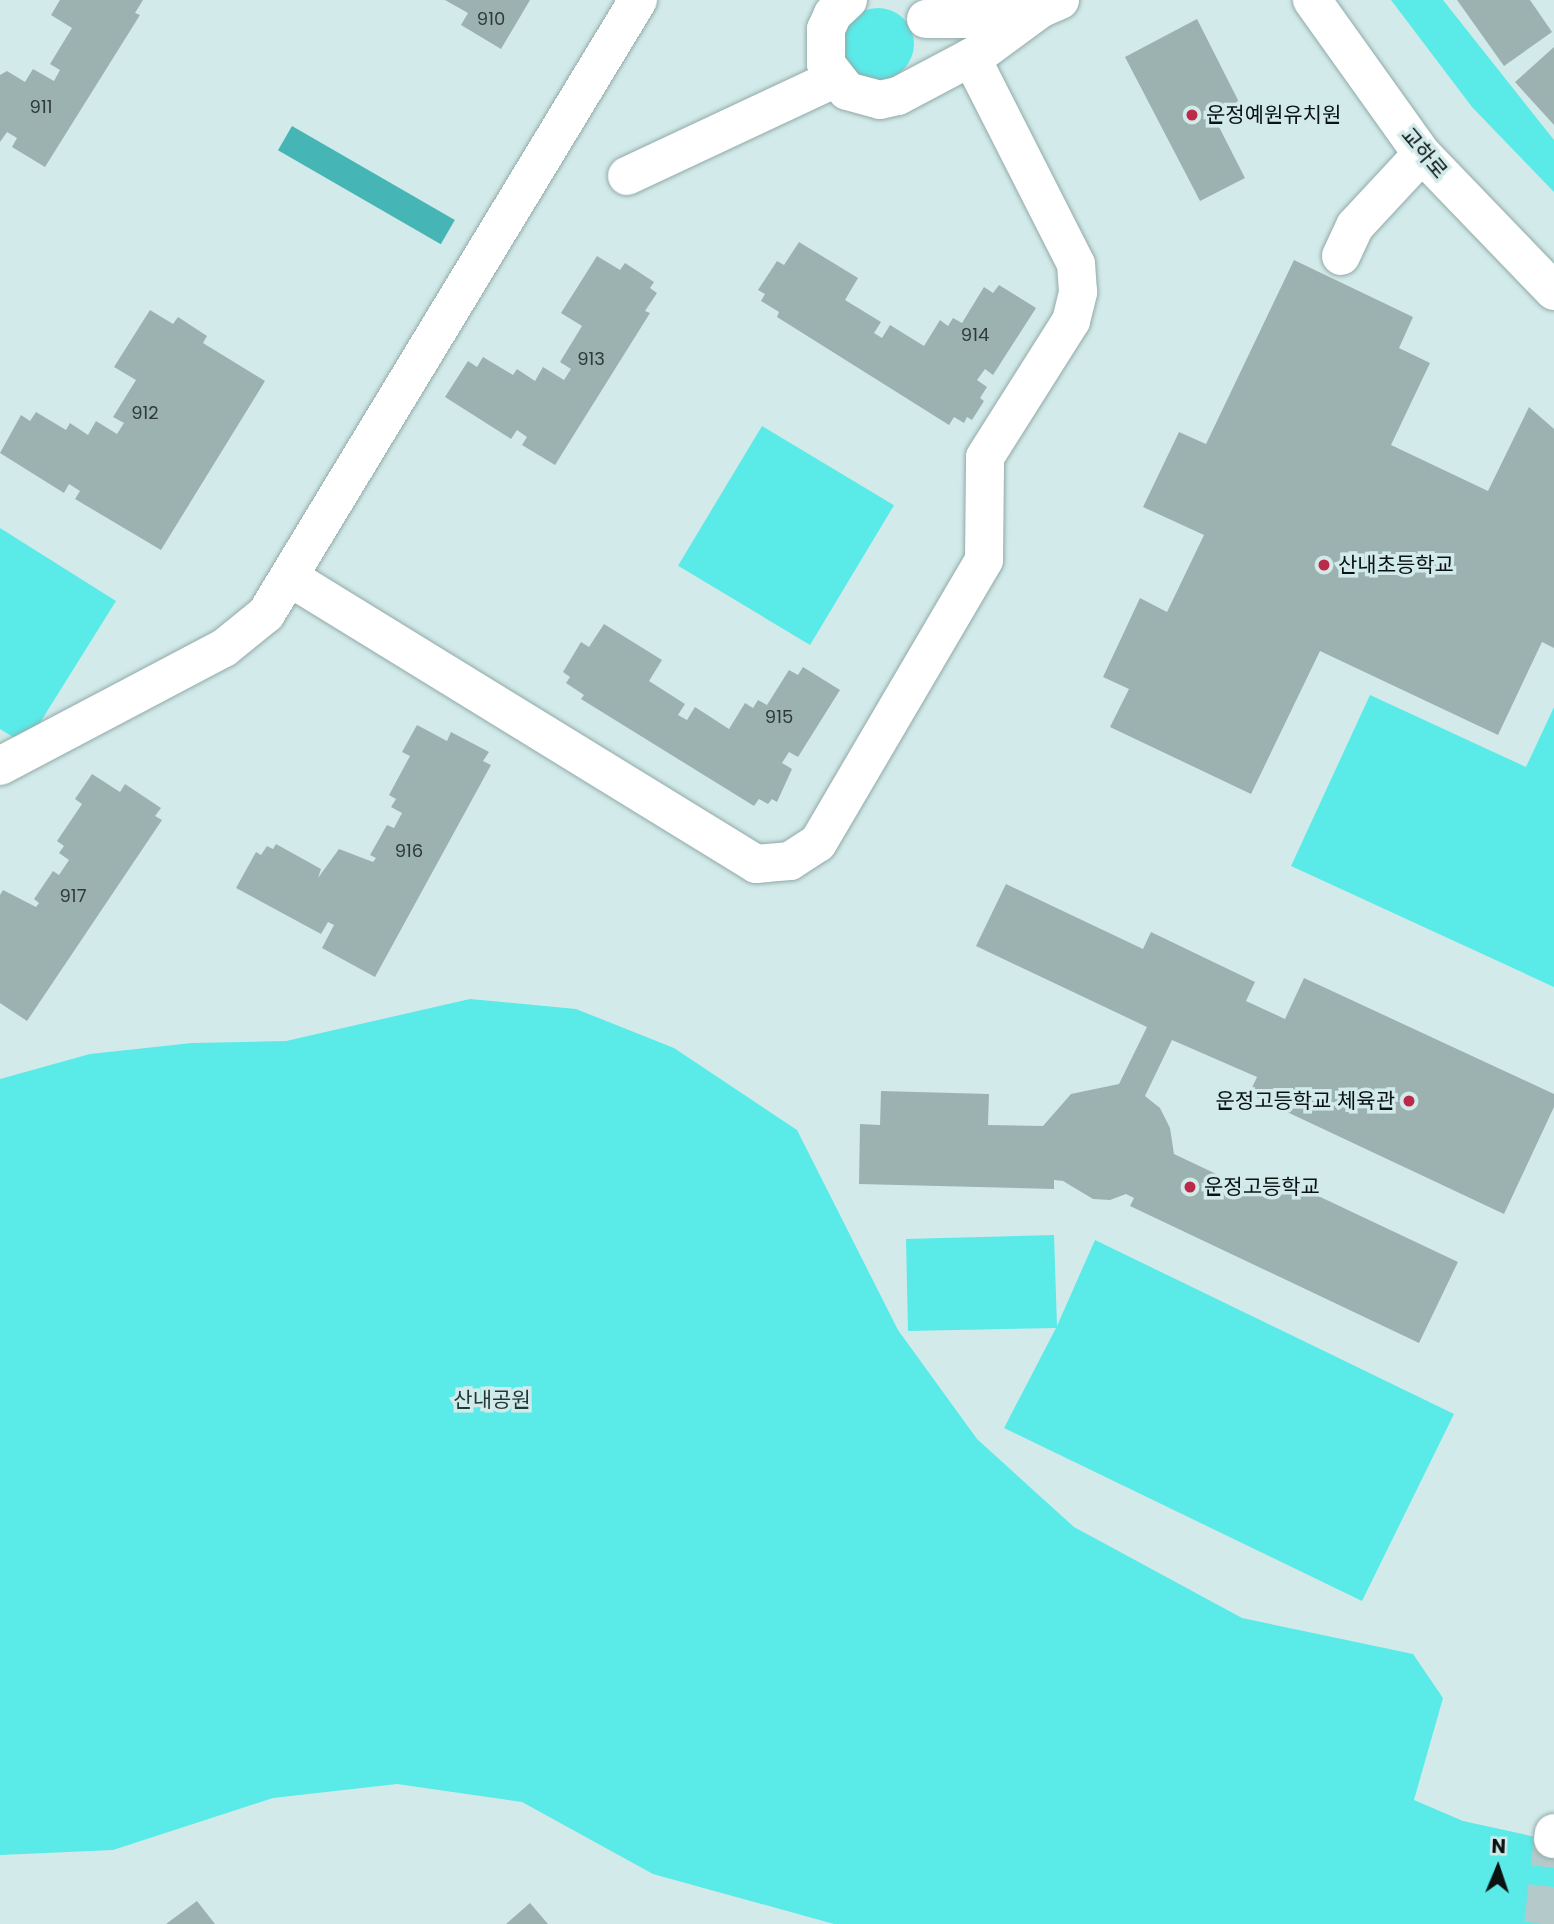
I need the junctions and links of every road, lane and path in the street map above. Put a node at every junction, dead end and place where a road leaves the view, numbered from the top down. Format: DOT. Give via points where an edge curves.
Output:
graph roads {
  1 [pos="638,0"];
  2 [pos="1312,0"];
  3 [pos="1050,4"];
  4 [pos="831,5"];
  5 [pos="917,9"];
  6 [pos="971,57"];
  7 [pos="834,79"];
  8 [pos="915,87"];
  9 [pos="1422,154"];
  10 [pos="627,176"];
  11 [pos="1341,256"];
  12 [pos="1554,291"];
  13 [pos="289,577"];
  14 [pos="0,766"];
  1 -- 13 [label="street"];
  2 -- 9 [label="street, 교하로"];
  3 -- 5 [label="street" via="969,19"];
  3 -- 6 [label="street"];
  4 -- 7 [label="street" via="823,47"];
  5 -- 8 [label="street" via="932,55"];
  6 -- 8 [label="street"];
  6 -- 13 [label="street" via="1076,264 1078,292 1071,321 985,457 984,560 818,843 790,861 756,864"];
  7 -- 8 [label="street" via="863,98 880,100"];
  7 -- 10 [label="street"];
  9 -- 11 [label="street" via="1355,226"];
  9 -- 12 [label="street, 교하로"];
  13 -- 14 [label="street" via="266,614 224,648"];
}
